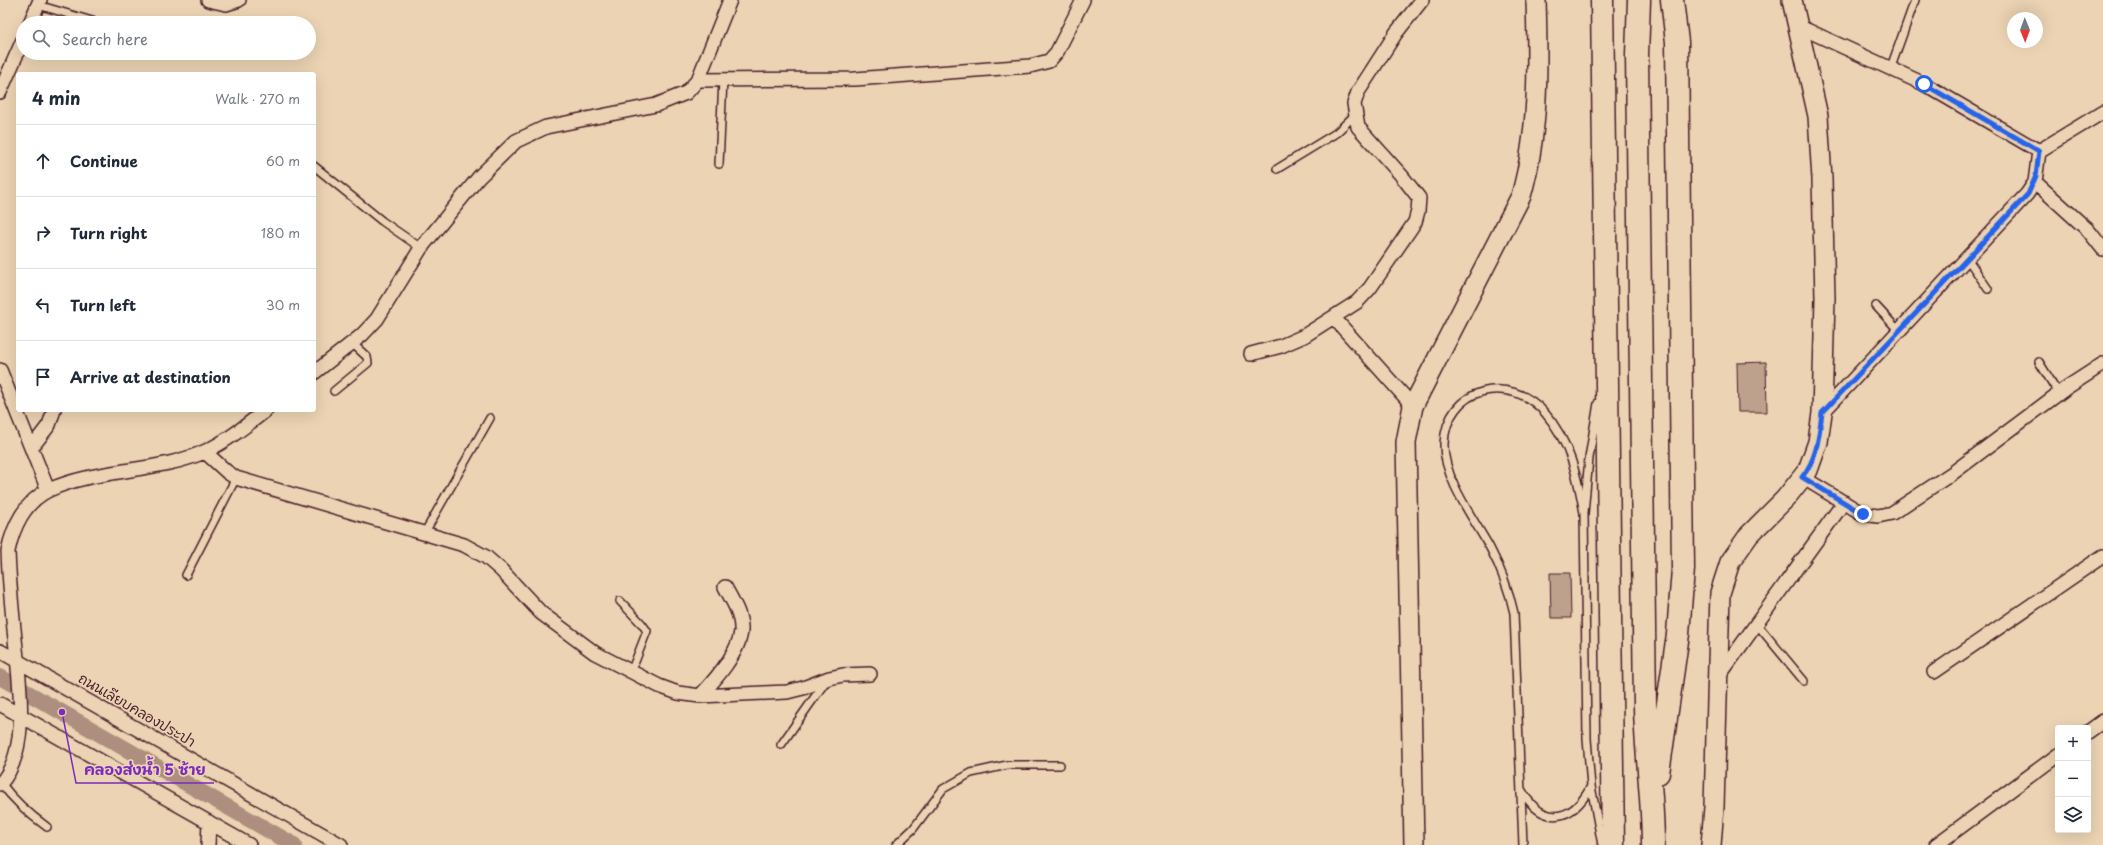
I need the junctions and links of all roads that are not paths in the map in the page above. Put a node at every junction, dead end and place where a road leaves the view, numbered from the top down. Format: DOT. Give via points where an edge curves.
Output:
graph roads {
  1 [pos="208,0"];
  2 [pos="239,0"];
  3 [pos="730,0"];
  4 [pos="1083,0"];
  5 [pos="1422,0"];
  6 [pos="1536,0"];
  7 [pos="1602,0"];
  8 [pos="1639,0"];
  9 [pos="1672,0"];
  10 [pos="1792,0"];
  11 [pos="1915,0"];
  12 [pos="39,2"];
  13 [pos="33,16"];
  14 [pos="79,16"];
  15 [pos="1798,26"];
  16 [pos="16,56"];
  17 [pos="1891,67"];
  18 [pos="698,80"];
  19 [pos="722,80"];
  20 [pos="0,92"];
  21 [pos="2103,112"];
  22 [pos="1356,115"];
  23 [pos="2039,155"];
  24 [pos="719,164"];
  25 [pos="316,168"];
  26 [pos="1277,169"];
  27 [pos="2035,179"];
  28 [pos="421,248"];
  29 [pos="2103,249"];
  30 [pos="1967,258"];
  31 [pos="1988,289"];
  32 [pos="1876,306"];
  33 [pos="1334,318"];
  34 [pos="1899,330"];
  35 [pos="352,343"];
  36 [pos="1607,351"];
  37 [pos="1251,354"];
  38 [pos="2039,362"];
  39 [pos="2103,364"];
  40 [pos="0,370"];
  41 [pos="316,371"];
  42 [pos="334,391"];
  43 [pos="2059,394"];
  44 [pos="1413,406"];
  45 [pos="16,408"];
  46 [pos="17,412"];
  47 [pos="53,412"];
  48 [pos="263,412"];
  49 [pos="1822,413"];
  50 [pos="490,418"];
  51 [pos="32,447"];
  52 [pos="205,452"];
  53 [pos="1802,477"];
  54 [pos="236,478"];
  55 [pos="48,490"];
  56 [pos="1844,502"];
  57 [pos="1584,513"];
  58 [pos="425,532"];
  59 [pos="2103,556"];
  60 [pos="186,575"];
  61 [pos="725,587"];
  62 [pos="620,600"];
  63 [pos="1756,624"];
  64 [pos="0,651"];
  65 [pos="17,660"];
  66 [pos="631,672"];
  67 [pos="1934,672"];
  68 [pos="870,674"];
  69 [pos="1719,676"];
  70 [pos="829,678"];
  71 [pos="1804,681"];
  72 [pos="700,696"];
  73 [pos="0,704"];
  74 [pos="21,711"];
  75 [pos="2103,721"];
  76 [pos="2091,730"];
  77 [pos="782,745"];
  78 [pos="2055,757"];
  79 [pos="1060,765"];
  80 [pos="1,783"];
  81 [pos="1591,786"];
  82 [pos="1520,787"];
  83 [pos="1653,806"];
  84 [pos="209,822"];
  85 [pos="47,826"];
  86 [pos="208,845"];
  87 [pos="249,845"];
  88 [pos="341,845"];
  89 [pos="896,845"];
  90 [pos="1414,845"];
  91 [pos="1523,845"];
  92 [pos="1602,845"];
  93 [pos="1614,845"];
  94 [pos="1653,845"];
  95 [pos="1711,845"];
  96 [pos="1936,845"];
  1 -- 2 [label="street" via="226,4"];
  3 -- 18 [label="street"];
  4 -- 19 [label="street" via="1057,52 1049,61 1030,66 848,80"];
  5 -- 22 [label="street" via="1396,33 1358,92 1354,104"];
  6 -- 44 [label="main road" via="1538,54 1535,119 1530,165 1521,196"];
  7 -- 36 [label="highway"];
  8 -- 83 [label="highway" via="1645,713"];
  9 -- 83 [label="highway" via="1677,50 1684,569 1678,634"];
  10 -- 15 [label="main road"];
  11 -- 17 [label="lane"];
  12 -- 13 [label="street"];
  12 -- 14 [label="lane"];
  15 -- 17 [label="street"];
  15 -- 49 [label="main road" via="1818,116 1822,179 1825,298"];
  16 -- 20 [label="street"];
  17 -- 23 [label="street" via="1924,84"];
  18 -- 19 [label="street"];
  18 -- 28 [label="street" via="686,94 656,105 546,127 516,141 479,177"];
  19 -- 24 [label="lane"];
  21 -- 23 [label="street"];
  22 -- 26 [label="lane" via="1336,133"];
  22 -- 33 [label="street" via="1358,127 1419,198 1418,211 1415,222 1370,288 1358,302"];
  23 -- 27 [label="street"];
  25 -- 28 [label="lane" via="382,221"];
  27 -- 29 [label="street" via="2088,230"];
  27 -- 30 [label="street" via="2028,194"];
  28 -- 35 [label="street" via="377,319"];
  30 -- 31 [label="lane"];
  30 -- 34 [label="street"];
  32 -- 34 [label="lane"];
  33 -- 37 [label="street" via="1281,346"];
  33 -- 44 [label="street"];
  34 -- 49 [label="street"];
  35 -- 41 [label="street"];
  35 -- 42 [label="lane" via="366,357 368,363"];
  36 -- 57 [label="lane" via="1590,450"];
  36 -- 93 [label="highway"];
  38 -- 43 [label="lane"];
  39 -- 43 [label="street"];
  40 -- 45 [label="street"];
  43 -- 56 [label="street" via="1954,472 1892,513 1878,516 1863,514"];
  44 -- 90 [label="main road" via="1406,442"];
  46 -- 51 [label="street"];
  47 -- 51 [label="street" via="49,425"];
  48 -- 52 [label="street" via="238,432"];
  49 -- 53 [label="main road" via="1818,442 1808,470"];
  50 -- 58 [label="lane"];
  51 -- 55 [label="street"];
  52 -- 54 [label="street"];
  52 -- 55 [label="street"];
  53 -- 56 [label="street"];
  53 -- 69 [label="main road" via="1785,499 1749,535 1730,562 1720,594"];
  54 -- 58 [label="street"];
  54 -- 60 [label="lane"];
  55 -- 65 [label="street" via="25,510 12,533 8,551"];
  56 -- 63 [label="street"];
  57 -- 81 [label="lane" via="1587,739"];
  57 -- 82 [label="lane" via="1567,445 1536,404 1513,391 1489,390 1476,393 1456,409 1445,434 1445,457 1460,494 1499,568 1514,613"];
  58 -- 66 [label="street" via="464,545 486,557 541,613 565,633"];
  59 -- 67 [label="street"];
  61 -- 72 [label="street" via="735,606 741,631 738,642 725,664"];
  62 -- 66 [label="lane" via="646,631 646,637"];
  63 -- 69 [label="street"];
  63 -- 71 [label="lane"];
  64 -- 65 [label="street, ถนนเลียบคลองประปา"];
  65 -- 74 [label="street"];
  65 -- 88 [label="street, ถนนเลียบคลองประปา"];
  66 -- 72 [label="street" via="678,693"];
  68 -- 70 [label="street"];
  69 -- 95 [label="main road"];
  70 -- 72 [label="street" via="787,692"];
  70 -- 77 [label="lane"];
  73 -- 74 [label="street"];
  74 -- 80 [label="street" via="19,737 13,761"];
  74 -- 84 [label="street"];
  75 -- 76 [label="street"];
  78 -- 96 [label="street"];
  79 -- 89 [label="lane" via="1008,765 971,773 943,789 913,829"];
  80 -- 85 [label="lane" via="29,814"];
  81 -- 82 [label="lane" via="1581,803 1571,812 1553,815 1535,809"];
  81 -- 92 [label="lane"];
  82 -- 91 [label="lane"];
  83 -- 94 [label="highway"];
  84 -- 86 [label="street"];
  84 -- 87 [label="street"];
}
